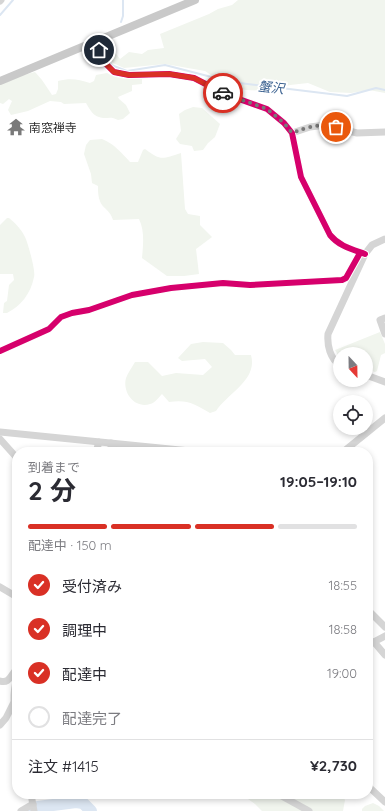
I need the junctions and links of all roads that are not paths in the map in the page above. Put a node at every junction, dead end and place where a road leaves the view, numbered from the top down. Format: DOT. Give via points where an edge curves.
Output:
graph roads {
  1 [pos="195,0"];
  2 [pos="95,41"];
  3 [pos="0,81"];
  4 [pos="385,132"];
  5 [pos="292,133"];
  6 [pos="385,239"];
  7 [pos="362,253"];
  8 [pos="385,318"];
  9 [pos="385,334"];
  10 [pos="0,350"];
  11 [pos="333,357"];
  12 [pos="373,378"];
  13 [pos="385,382"];
  14 [pos="385,418"];
  15 [pos="0,432"];
  16 [pos="0,439"];
  17 [pos="99,442"];
  18 [pos="111,443"];
  19 [pos="98,447"];
  20 [pos="111,447"];
  21 [pos="151,447"];
  22 [pos="348,447"];
  23 [pos="12,452"];
  24 [pos="0,587"];
  25 [pos="12,594"];
  26 [pos="373,615"];
  27 [pos="385,627"];
  28 [pos="385,636"];
  29 [pos="373,643"];
  30 [pos="373,646"];
  31 [pos="385,655"];
  32 [pos="12,675"];
  33 [pos="0,682"];
  34 [pos="12,709"];
  35 [pos="0,725"];
  36 [pos="373,791"];
  37 [pos="287,799"];
  38 [pos="385,802"];
  39 [pos="34,807"];
  40 [pos="21,811"];
  41 [pos="309,811"];
  1 -- 2 [label="main road"];
  2 -- 3 [label="main road"];
  2 -- 5 [label="street" via="107,65 114,72 129,75 169,74 194,78 225,94 267,109"];
  4 -- 5 [label="street" via="357,133 325,125"];
  5 -- 7 [label="street" via="301,177 330,235 344,247"];
  6 -- 7 [label="street"];
  7 -- 10 [label="street" via="346,278 342,280 250,286 223,282 132,295 61,317 49,330"];
  7 -- 11 [label="street" via="328,334 327,341"];
  8 -- 9 [label="street" via="380,320"];
  12 -- 13 [label="street"];
  14 -- 22 [label="street"];
  15 -- 17 [label="street"];
  16 -- 23 [label="street"];
  17 -- 18 [label="street"];
  17 -- 19 [label="street"];
  18 -- 20 [label="street"];
  18 -- 21 [label="street"];
  24 -- 25 [label="street"];
  26 -- 27 [label="street"];
  28 -- 29 [label="street"];
  30 -- 31 [label="street"];
  32 -- 33 [label="street" via="8,681"];
  34 -- 35 [label="street"];
  36 -- 38 [label="street"];
  37 -- 41 [label="street"];
  39 -- 40 [label="street"];
}
